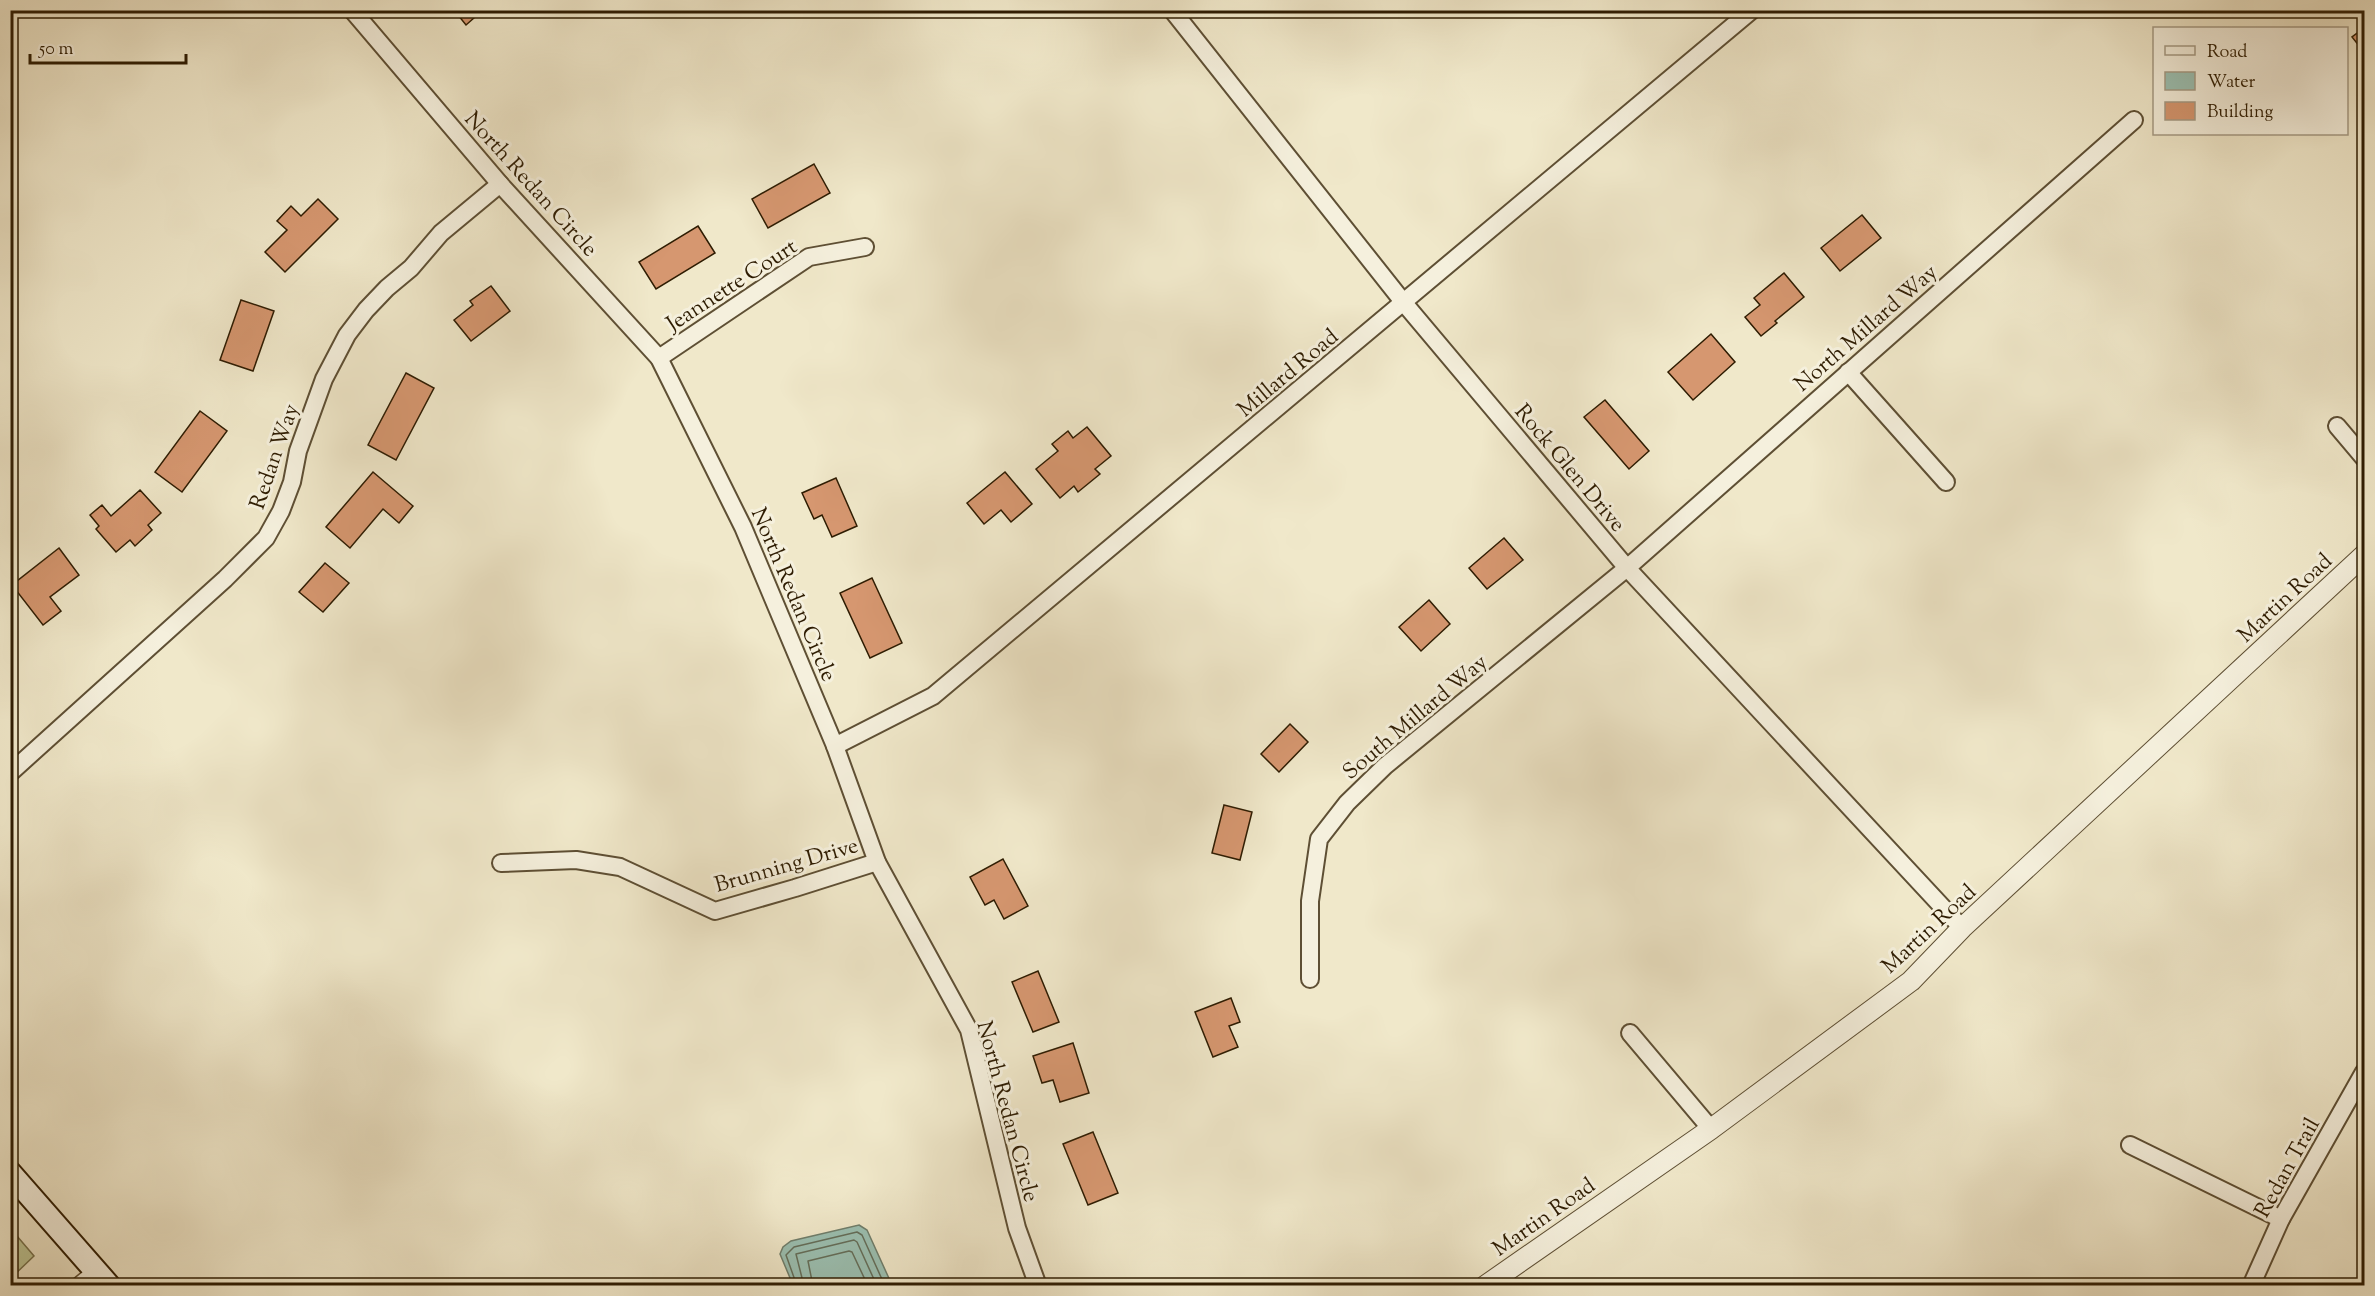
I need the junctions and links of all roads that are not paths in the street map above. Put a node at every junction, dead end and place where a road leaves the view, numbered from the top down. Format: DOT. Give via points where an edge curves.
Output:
graph roads {
  1 [pos="1752,10"];
  2 [pos="355,11"];
  3 [pos="1174,11"];
  4 [pos="2134,120"];
  5 [pos="500,184"];
  6 [pos="865,247"];
  7 [pos="1404,303"];
  8 [pos="659,358"];
  9 [pos="1848,372"];
  10 [pos="2337,426"];
  11 [pos="2364,458"];
  12 [pos="1946,482"];
  13 [pos="2364,555"];
  14 [pos="1627,568"];
  15 [pos="836,746"];
  16 [pos="10,773"];
  17 [pos="877,862"];
  18 [pos="501,863"];
  19 [pos="1962,928"];
  20 [pos="1310,979"];
  21 [pos="1630,1033"];
  22 [pos="2364,1072"];
  23 [pos="1711,1129"];
  24 [pos="2130,1144"];
  25 [pos="10,1173"];
  26 [pos="2281,1219"];
  27 [pos="93,1268"];
  28 [pos="72,1286"];
  29 [pos="109,1286"];
  30 [pos="1038,1286"];
  31 [pos="1485,1286"];
  32 [pos="2250,1286"];
  1 -- 7 [label="street, Millard Road"];
  2 -- 5 [label="street, North Redan Circle"];
  3 -- 7 [label="street, Rock Glen Drive"];
  4 -- 9 [label="street, North Millard Way"];
  5 -- 8 [label="street, North Redan Circle"];
  5 -- 16 [label="street, Redan Way" via="441,233 347,335 324,379 298,451 292,482 266,538"];
  6 -- 8 [label="street, Jeannette Court" via="809,257"];
  7 -- 14 [label="street, Rock Glen Drive"];
  7 -- 15 [label="street, Millard Road" via="933,696"];
  8 -- 15 [label="street, North Redan Circle" via="743,527"];
  9 -- 12 [label="street"];
  9 -- 14 [label="street, North Millard Way"];
  10 -- 11 [label="street"];
  13 -- 19 [label="street, Martin Road"];
  14 -- 19 [label="street, Rock Glen Drive"];
  14 -- 20 [label="street, South Millard Way" via="1385,766 1347,803 1319,839 1310,901"];
  15 -- 17 [label="street, North Redan Circle"];
  17 -- 18 [label="street, Brunning Drive" via="715,911 620,867 576,860"];
  17 -- 30 [label="street, North Redan Circle" via="969,1030 1017,1228"];
  19 -- 23 [label="street, Martin Road" via="1911,981"];
  21 -- 23 [label="street"];
  22 -- 26 [label="street, Redan Trail"];
  23 -- 31 [label="street, Martin Road"];
  24 -- 26 [label="street"];
  25 -- 27 [label="main road"];
  26 -- 32 [label="street, Redan Trail"];
  27 -- 28 [label="lane"];
  27 -- 29 [label="main road"];
}
